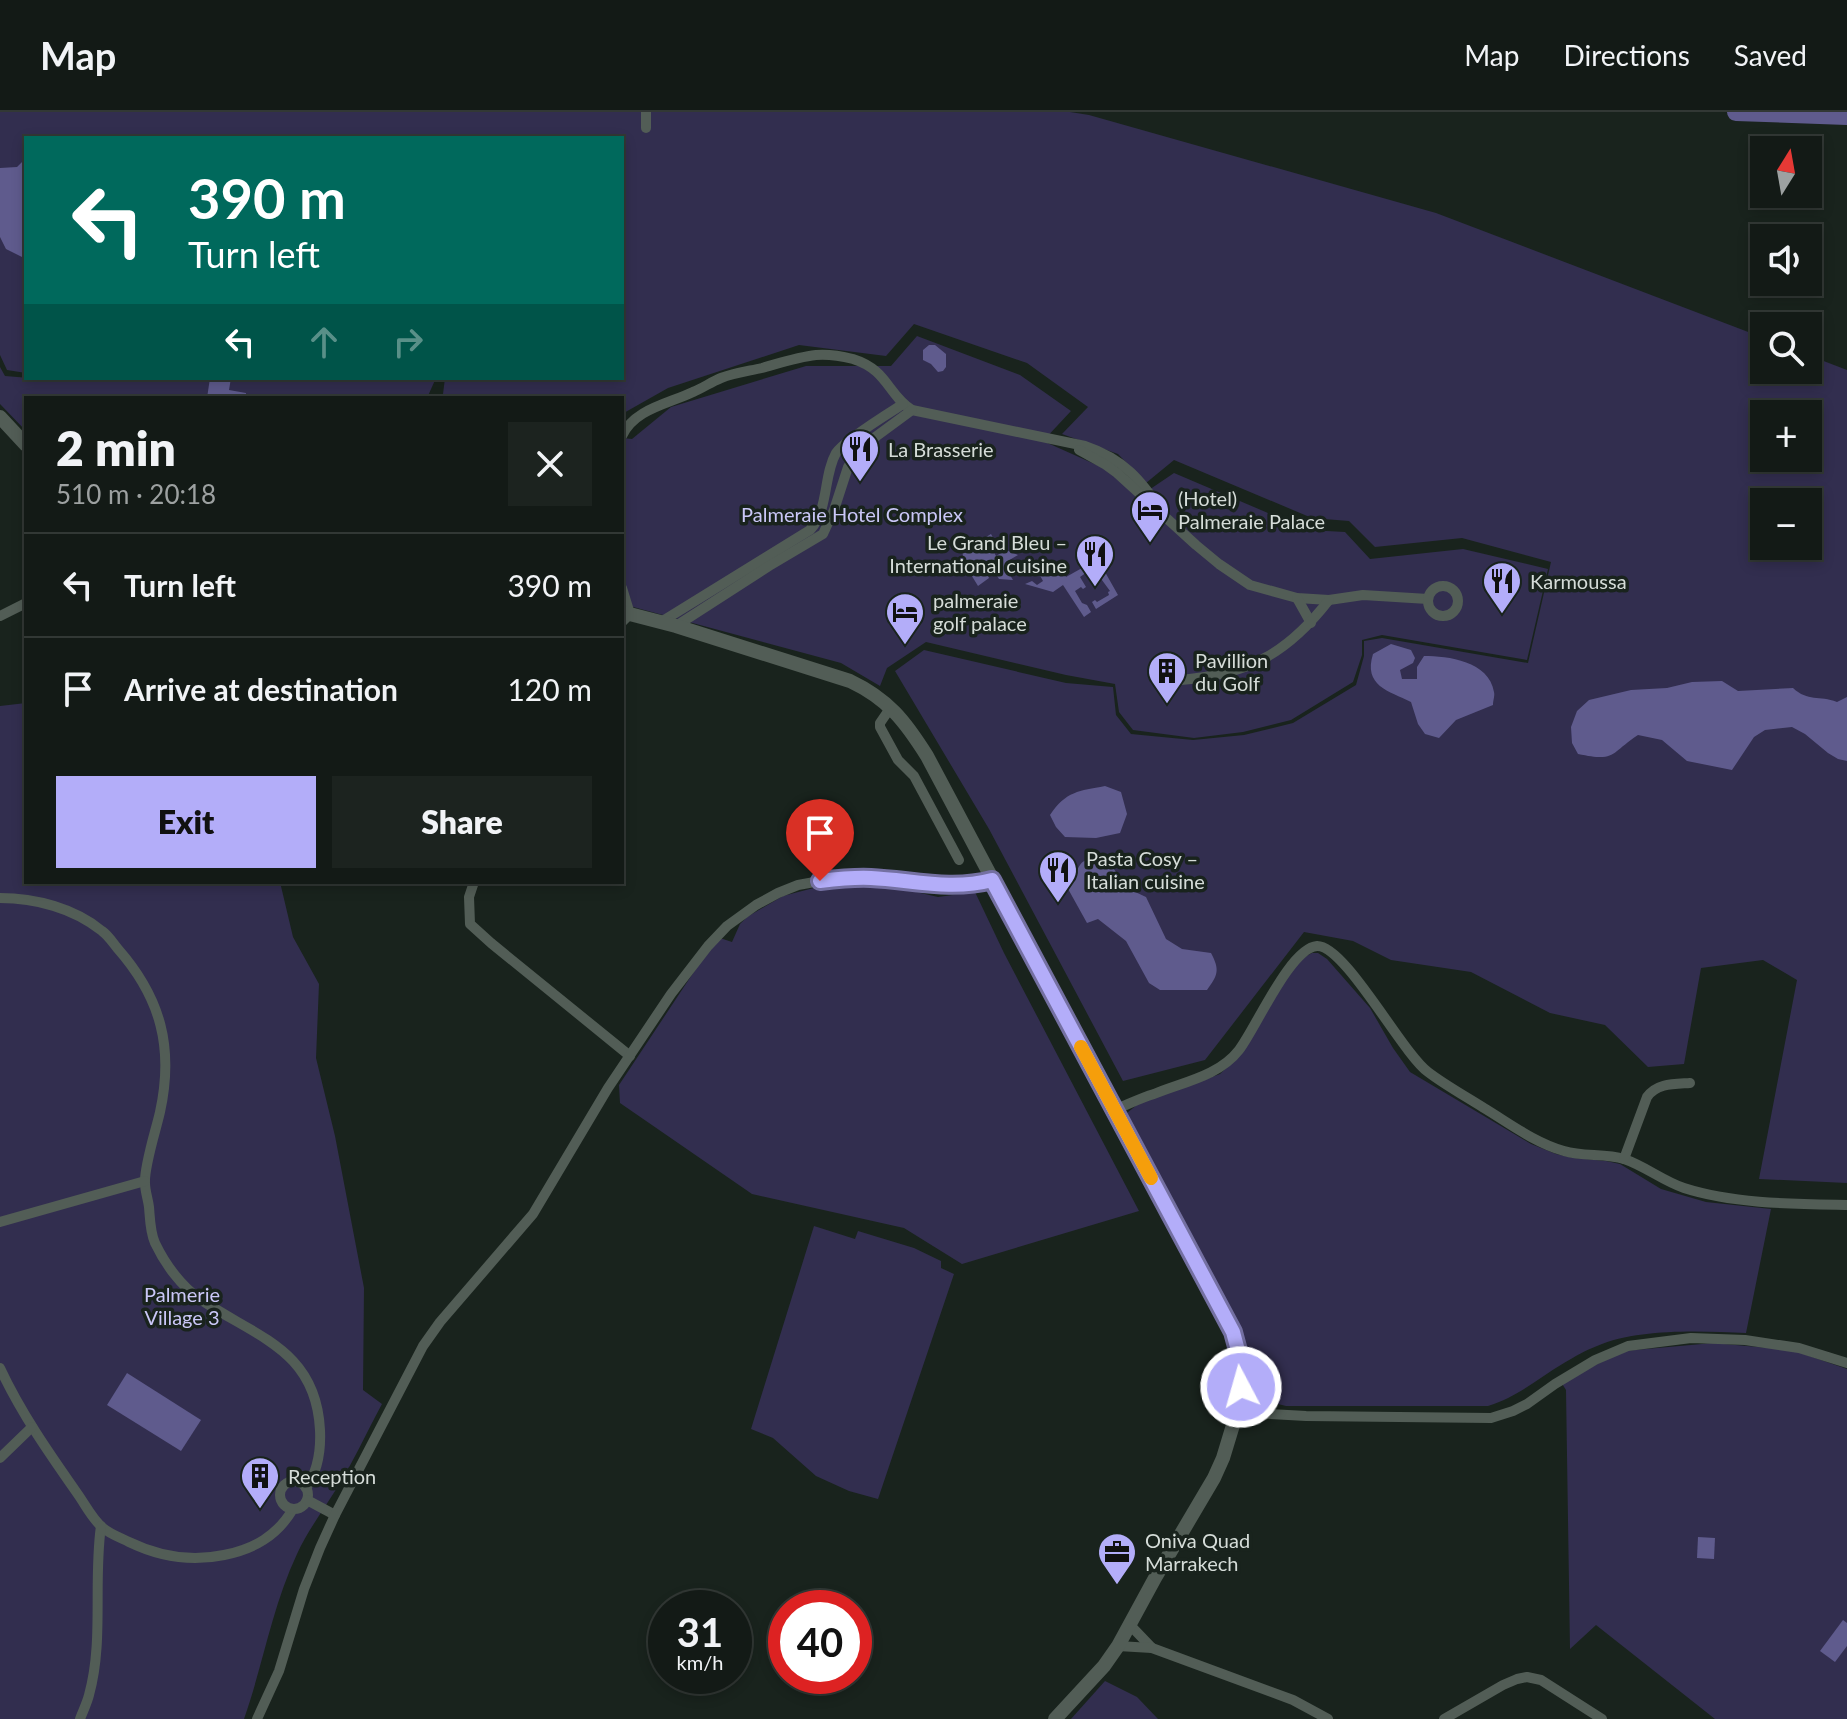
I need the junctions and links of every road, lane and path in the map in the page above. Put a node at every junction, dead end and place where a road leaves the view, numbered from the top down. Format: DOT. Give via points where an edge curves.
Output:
graph roads {
  1 [pos="646,112"];
  2 [pos="646,128"];
  3 [pos="907,407"];
  4 [pos="0,417"];
  5 [pos="624,433"];
  6 [pos="24,443"];
  7 [pos="766,562"];
  8 [pos="1297,598"];
  9 [pos="1428,599"];
  10 [pos="1329,600"];
  11 [pos="24,604"];
  12 [pos="0,616"];
  13 [pos="625,616"];
  14 [pos="1311,623"];
  15 [pos="668,624"];
  16 [pos="1181,680"];
  17 [pos="891,707"];
  18 [pos="959,860"];
  19 [pos="992,880"];
  20 [pos="473,884"];
  21 [pos="0,898"];
  22 [pos="630,1056"];
  23 [pos="1690,1083"];
  24 [pos="1114,1110"];
  25 [pos="1624,1159"];
  26 [pos="145,1181"];
  27 [pos="1847,1205"];
  28 [pos="0,1222"];
  29 [pos="1847,1363"];
  30 [pos="0,1368"];
  31 [pos="1237,1412"];
  32 [pos="32,1427"];
  33 [pos="0,1458"];
  34 [pos="306,1488"];
  35 [pos="307,1500"];
  36 [pos="293,1509"];
  37 [pos="335,1515"];
  38 [pos="101,1526"];
  39 [pos="1130,1625"];
  40 [pos="1118,1646"];
  41 [pos="1152,1648"];
  42 [pos="80,1719"];
  43 [pos="257,1719"];
  44 [pos="1055,1719"];
  45 [pos="1328,1719"];
  46 [pos="1444,1719"];
  47 [pos="1602,1719"];
  1 -- 2 [label="street"];
  3 -- 5 [label="street" via="873,368 818,355 721,378 648,410"];
  3 -- 7 [label="street" via="852,458 823,534"];
  3 -- 7 [label="street" via="839,448 816,524"];
  3 -- 8 [label="street" via="1066,443 1106,465 1207,555 1250,585"];
  4 -- 6 [label="street"];
  7 -- 15 [label="street"];
  8 -- 10 [label="street"];
  8 -- 14 [label="street"];
  9 -- 10 [label="street" via="1363,595"];
  10 -- 14 [label="street"];
  11 -- 12 [label="street"];
  13 -- 15 [label="street"];
  14 -- 16 [label="street" via="1286,646 1257,662 1234,672"];
  15 -- 17 [label="street" via="850,681"];
  17 -- 18 [label="street" via="880,727 898,760 914,776"];
  17 -- 19 [label="street" via="927,756"];
  19 -- 22 [label="street" via="949,886 855,878 798,885 778,893 718,935"];
  19 -- 24 [label="street"];
  20 -- 22 [label="street" via="470,924"];
  21 -- 26 [label="street" via="67,910 103,931 156,1007 165,1041 166,1077"];
  22 -- 37 [label="street" via="533,1214 423,1346"];
  23 -- 25 [label="street" via="1652,1090"];
  24 -- 25 [label="street" via="1220,1069 1231,1060 1294,960 1316,946 1337,957 1430,1074 1546,1144"];
  24 -- 31 [label="street" via="1233,1332 1240,1358"];
  25 -- 27 [label="street" via="1701,1193"];
  26 -- 28 [label="street"];
  26 -- 34 [label="street" via="154,1240 177,1278 197,1297 283,1350 312,1391 321,1445"];
  29 -- 31 [label="street" via="1777,1344 1691,1338 1612,1351 1527,1404 1491,1418"];
  30 -- 32 [label="street"];
  31 -- 39 [label="street" via="1214,1478"];
  32 -- 33 [label="street"];
  32 -- 38 [label="street"];
  34 -- 35 [label="street"];
  34 -- 36 [label="street" via="297,1481 281,1488 280,1499"];
  35 -- 36 [label="street"];
  35 -- 37 [label="street"];
  36 -- 38 [label="street" via="265,1541 209,1558 148,1551"];
  37 -- 43 [label="street"];
  38 -- 42 [label="street" via="95,1658"];
  39 -- 40 [label="street"];
  39 -- 41 [label="street"];
  40 -- 41 [label="street"];
  40 -- 44 [label="street"];
  41 -- 45 [label="street" via="1293,1700"];
  46 -- 47 [label="street" via="1527,1677 1541,1680"];
}
